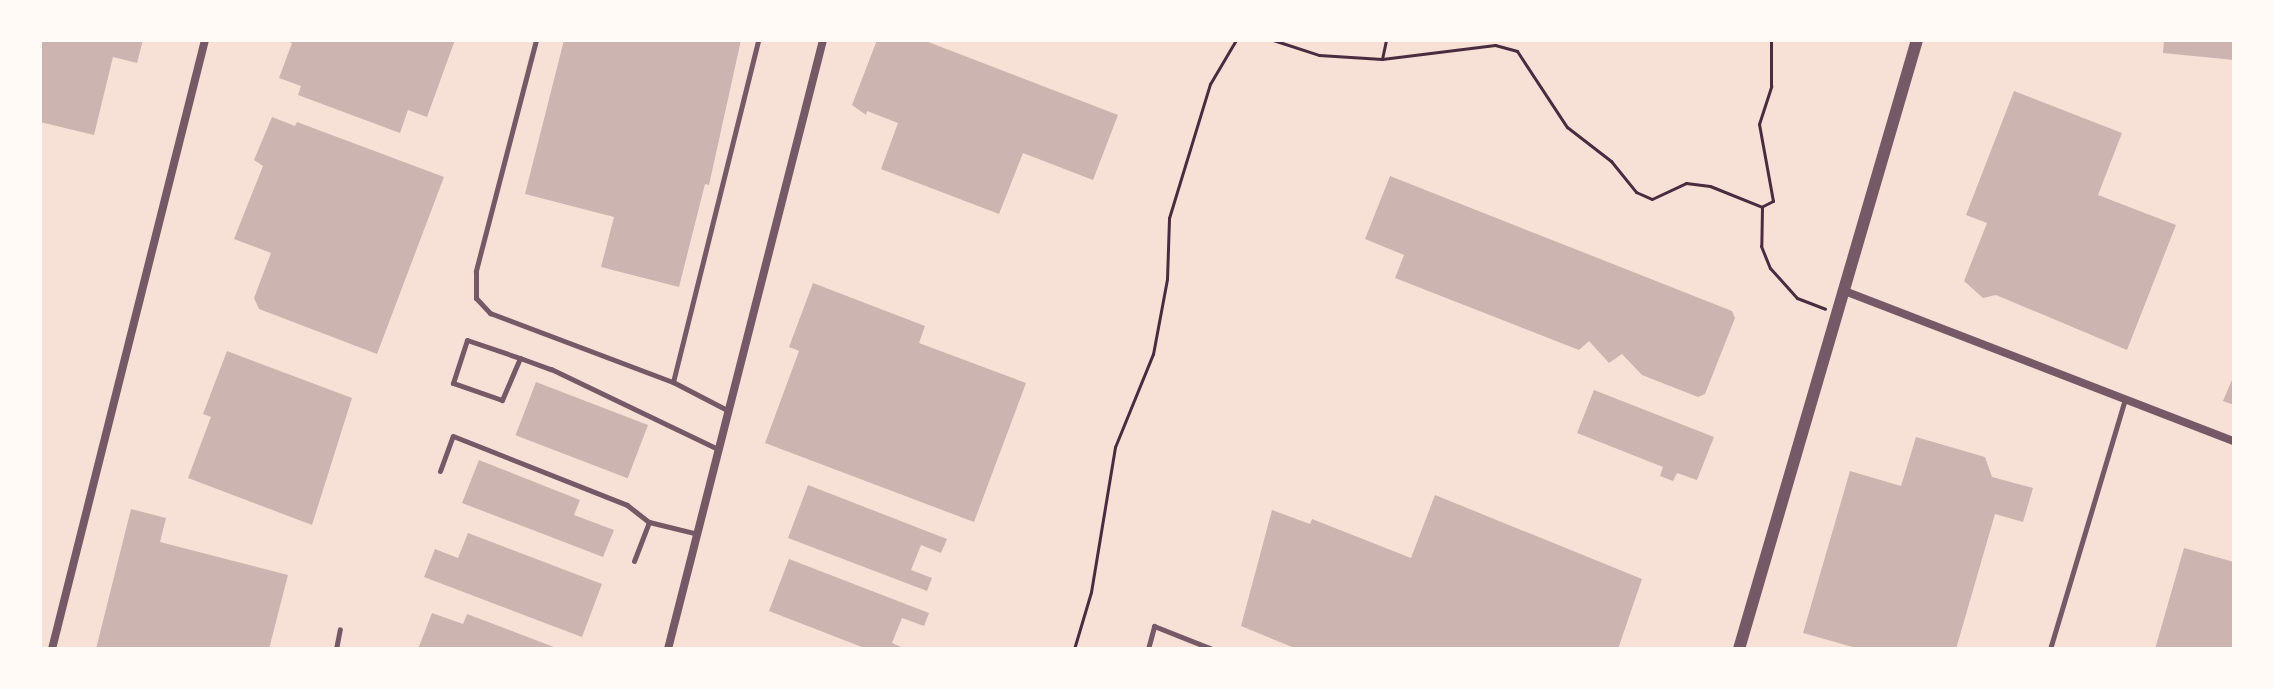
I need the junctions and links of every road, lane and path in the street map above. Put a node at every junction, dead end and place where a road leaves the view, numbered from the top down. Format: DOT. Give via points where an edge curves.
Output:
graph roads {
  1 [pos="205,40"];
  2 [pos="536,40"];
  3 [pos="758,40"];
  4 [pos="823,40"];
  5 [pos="1236,40"];
  6 [pos="1273,40"];
  7 [pos="1386,40"];
  8 [pos="1771,40"];
  9 [pos="1917,40"];
  10 [pos="1382,59"];
  11 [pos="1762,207"];
  12 [pos="1842,290"];
  13 [pos="1836,313"];
  14 [pos="520,358"];
  15 [pos="673,382"];
  16 [pos="2125,399"];
  17 [pos="729,411"];
  18 [pos="2234,441"];
  19 [pos="719,449"];
  20 [pos="440,471"];
  21 [pos="649,522"];
  22 [pos="699,535"];
  23 [pos="634,561"];
  24 [pos="340,629"];
  25 [pos="52,649"];
  26 [pos="336,649"];
  27 [pos="668,649"];
  28 [pos="1074,649"];
  29 [pos="1148,649"];
  30 [pos="1212,649"];
  31 [pos="1739,649"];
  32 [pos="2050,649"];
  1 -- 25 [label="street"];
  2 -- 15 [label="lane" via="476,271 476,298 490,313"];
  3 -- 15 [label="lane"];
  4 -- 17 [label="street"];
  5 -- 28 [label="path" via="1210,84 1169,218 1167,279 1153,354 1115,447 1091,592"];
  6 -- 10 [label="path" via="1319,55"];
  7 -- 10 [label="path"];
  8 -- 11 [label="path" via="1771,86 1759,124 1773,201"];
  9 -- 12 [label="street"];
  10 -- 11 [label="path" via="1495,45 1517,51 1567,127 1611,161 1636,192 1652,199 1686,183 1710,186"];
  11 -- 13 [label="path" via="1761,246 1770,268 1797,298"];
  12 -- 13 [label="street"];
  12 -- 16 [label="street"];
  13 -- 31 [label="street"];
  14 -- 14 [label="lane" via="467,340 453,383 502,400"];
  14 -- 19 [label="lane"];
  15 -- 17 [label="lane"];
  16 -- 18 [label="street"];
  16 -- 32 [label="lane"];
  17 -- 19 [label="street"];
  19 -- 22 [label="street"];
  20 -- 21 [label="lane" via="453,436 627,505"];
  21 -- 22 [label="lane"];
  21 -- 23 [label="lane"];
  22 -- 27 [label="street"];
  24 -- 26 [label="lane"];
  29 -- 30 [label="lane" via="1154,626"];
}
